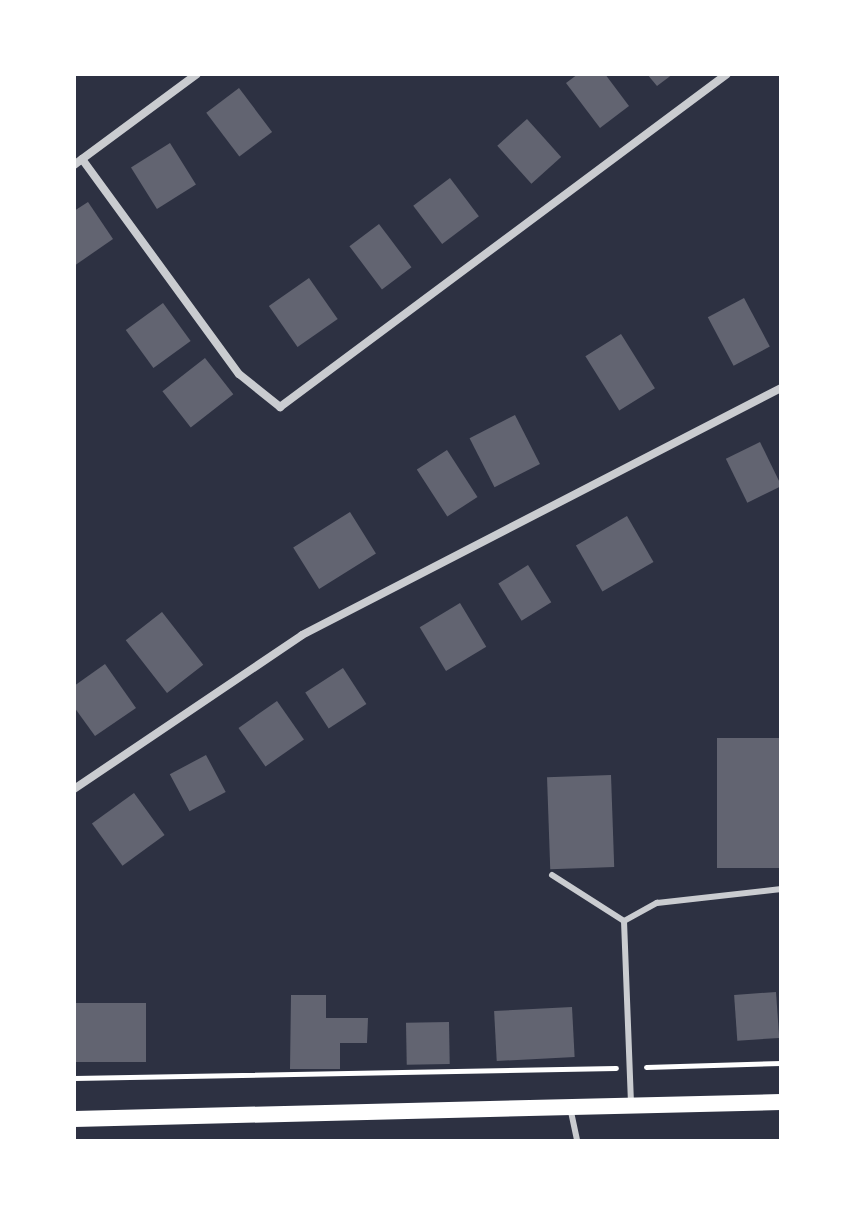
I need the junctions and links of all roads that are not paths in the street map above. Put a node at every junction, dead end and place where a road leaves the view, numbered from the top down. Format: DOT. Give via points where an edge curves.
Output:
graph roads {
  1 [pos="197,74"];
  2 [pos="727,74"];
  3 [pos="82,159"];
  4 [pos="74,165"];
  5 [pos="781,388"];
  6 [pos="74,789"];
  7 [pos="552,875"];
  8 [pos="781,889"];
  9 [pos="624,921"];
  10 [pos="781,1102"];
  11 [pos="631,1106"];
  12 [pos="570,1107"];
  13 [pos="74,1119"];
  14 [pos="577,1141"];
  1 -- 3 [label="street"];
  2 -- 3 [label="street" via="280,407 239,374"];
  3 -- 4 [label="street"];
  5 -- 6 [label="street" via="302,635"];
  7 -- 9 [label="lane"];
  8 -- 9 [label="lane" via="657,903"];
  9 -- 11 [label="lane"];
  10 -- 11 [label="main road"];
  11 -- 12 [label="main road"];
  12 -- 13 [label="main road"];
  12 -- 14 [label="lane"];
}
